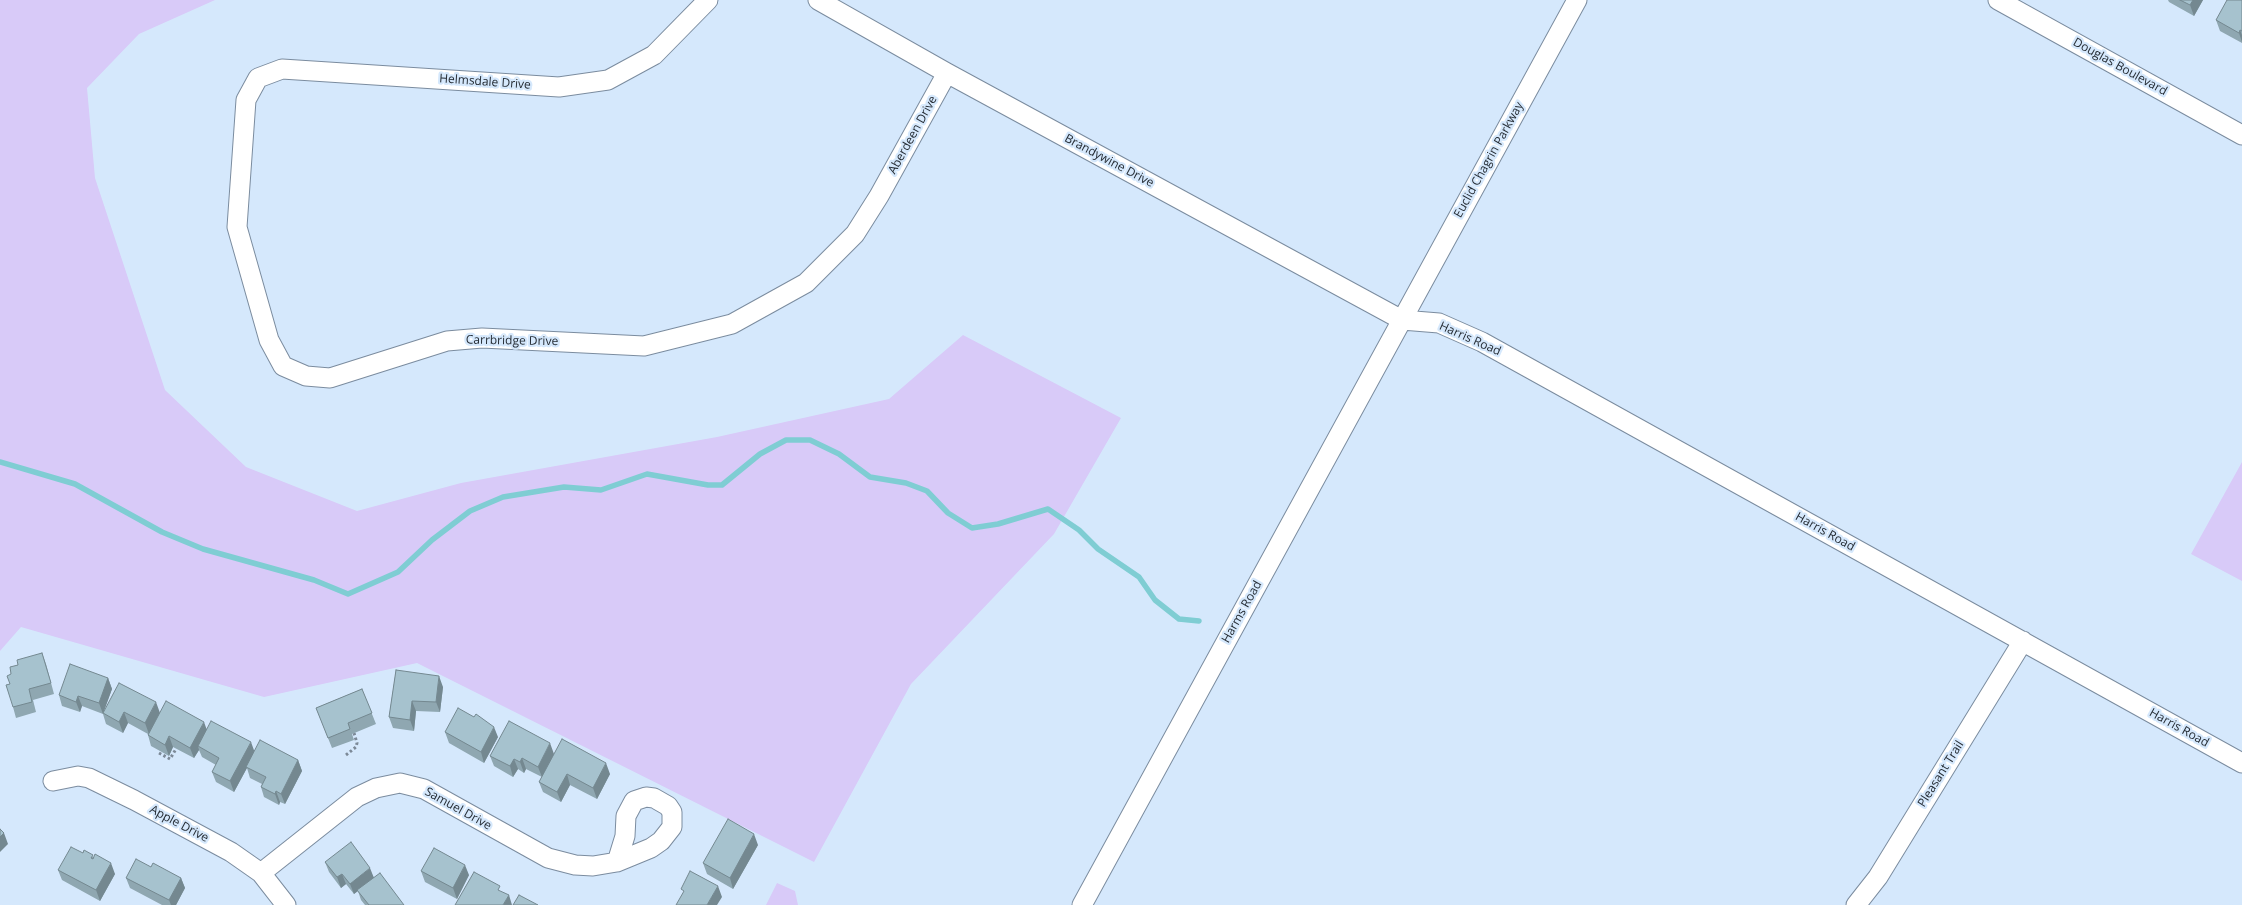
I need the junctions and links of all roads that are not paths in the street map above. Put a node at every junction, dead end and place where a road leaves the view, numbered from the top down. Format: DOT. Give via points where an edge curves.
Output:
graph roads {
  1 [pos="708,0"];
  2 [pos="818,0"];
  3 [pos="1577,0"];
  4 [pos="1998,0"];
  5 [pos="947,73"];
  6 [pos="246,100"];
  7 [pos="2242,135"];
  8 [pos="879,196"];
  9 [pos="1402,320"];
  10 [pos="2023,641"];
  11 [pos="2242,763"];
  12 [pos="53,781"];
  13 [pos="617,862"];
  14 [pos="261,872"];
  15 [pos="286,905"];
  16 [pos="1082,905"];
  17 [pos="1856,905"];
  1 -- 6 [label="street, Helmsdale Drive" via="654,55 608,80 559,87 282,69 258,78"];
  2 -- 5 [label="street, Brandywine Drive"];
  3 -- 9 [label="street, Euclid Chagrin Parkway"];
  4 -- 7 [label="street, Douglas Boulevard"];
  5 -- 8 [label="street, Aberdeen Drive"];
  5 -- 9 [label="street, Brandywine Drive"];
  6 -- 8 [label="street, Carrbridge Drive" via="237,227 269,340 284,366 306,376 330,378 447,341 482,338 644,346 732,324 806,283 855,234"];
  9 -- 10 [label="street, Harris Road" via="1439,323 1482,342"];
  9 -- 16 [label="street, Harms Road"];
  10 -- 11 [label="street, Harris Road"];
  10 -- 17 [label="street, Pleasant Trail" via="1878,877"];
  12 -- 14 [label="street, Apple Drive" via="78,776 102,783 231,852"];
  13 -- 14 [label="street, Samuel Drive" via="575,865 548,858 424,789 400,783 376,788 357,797"];
  14 -- 15 [label="street, Apple Drive"];
}
